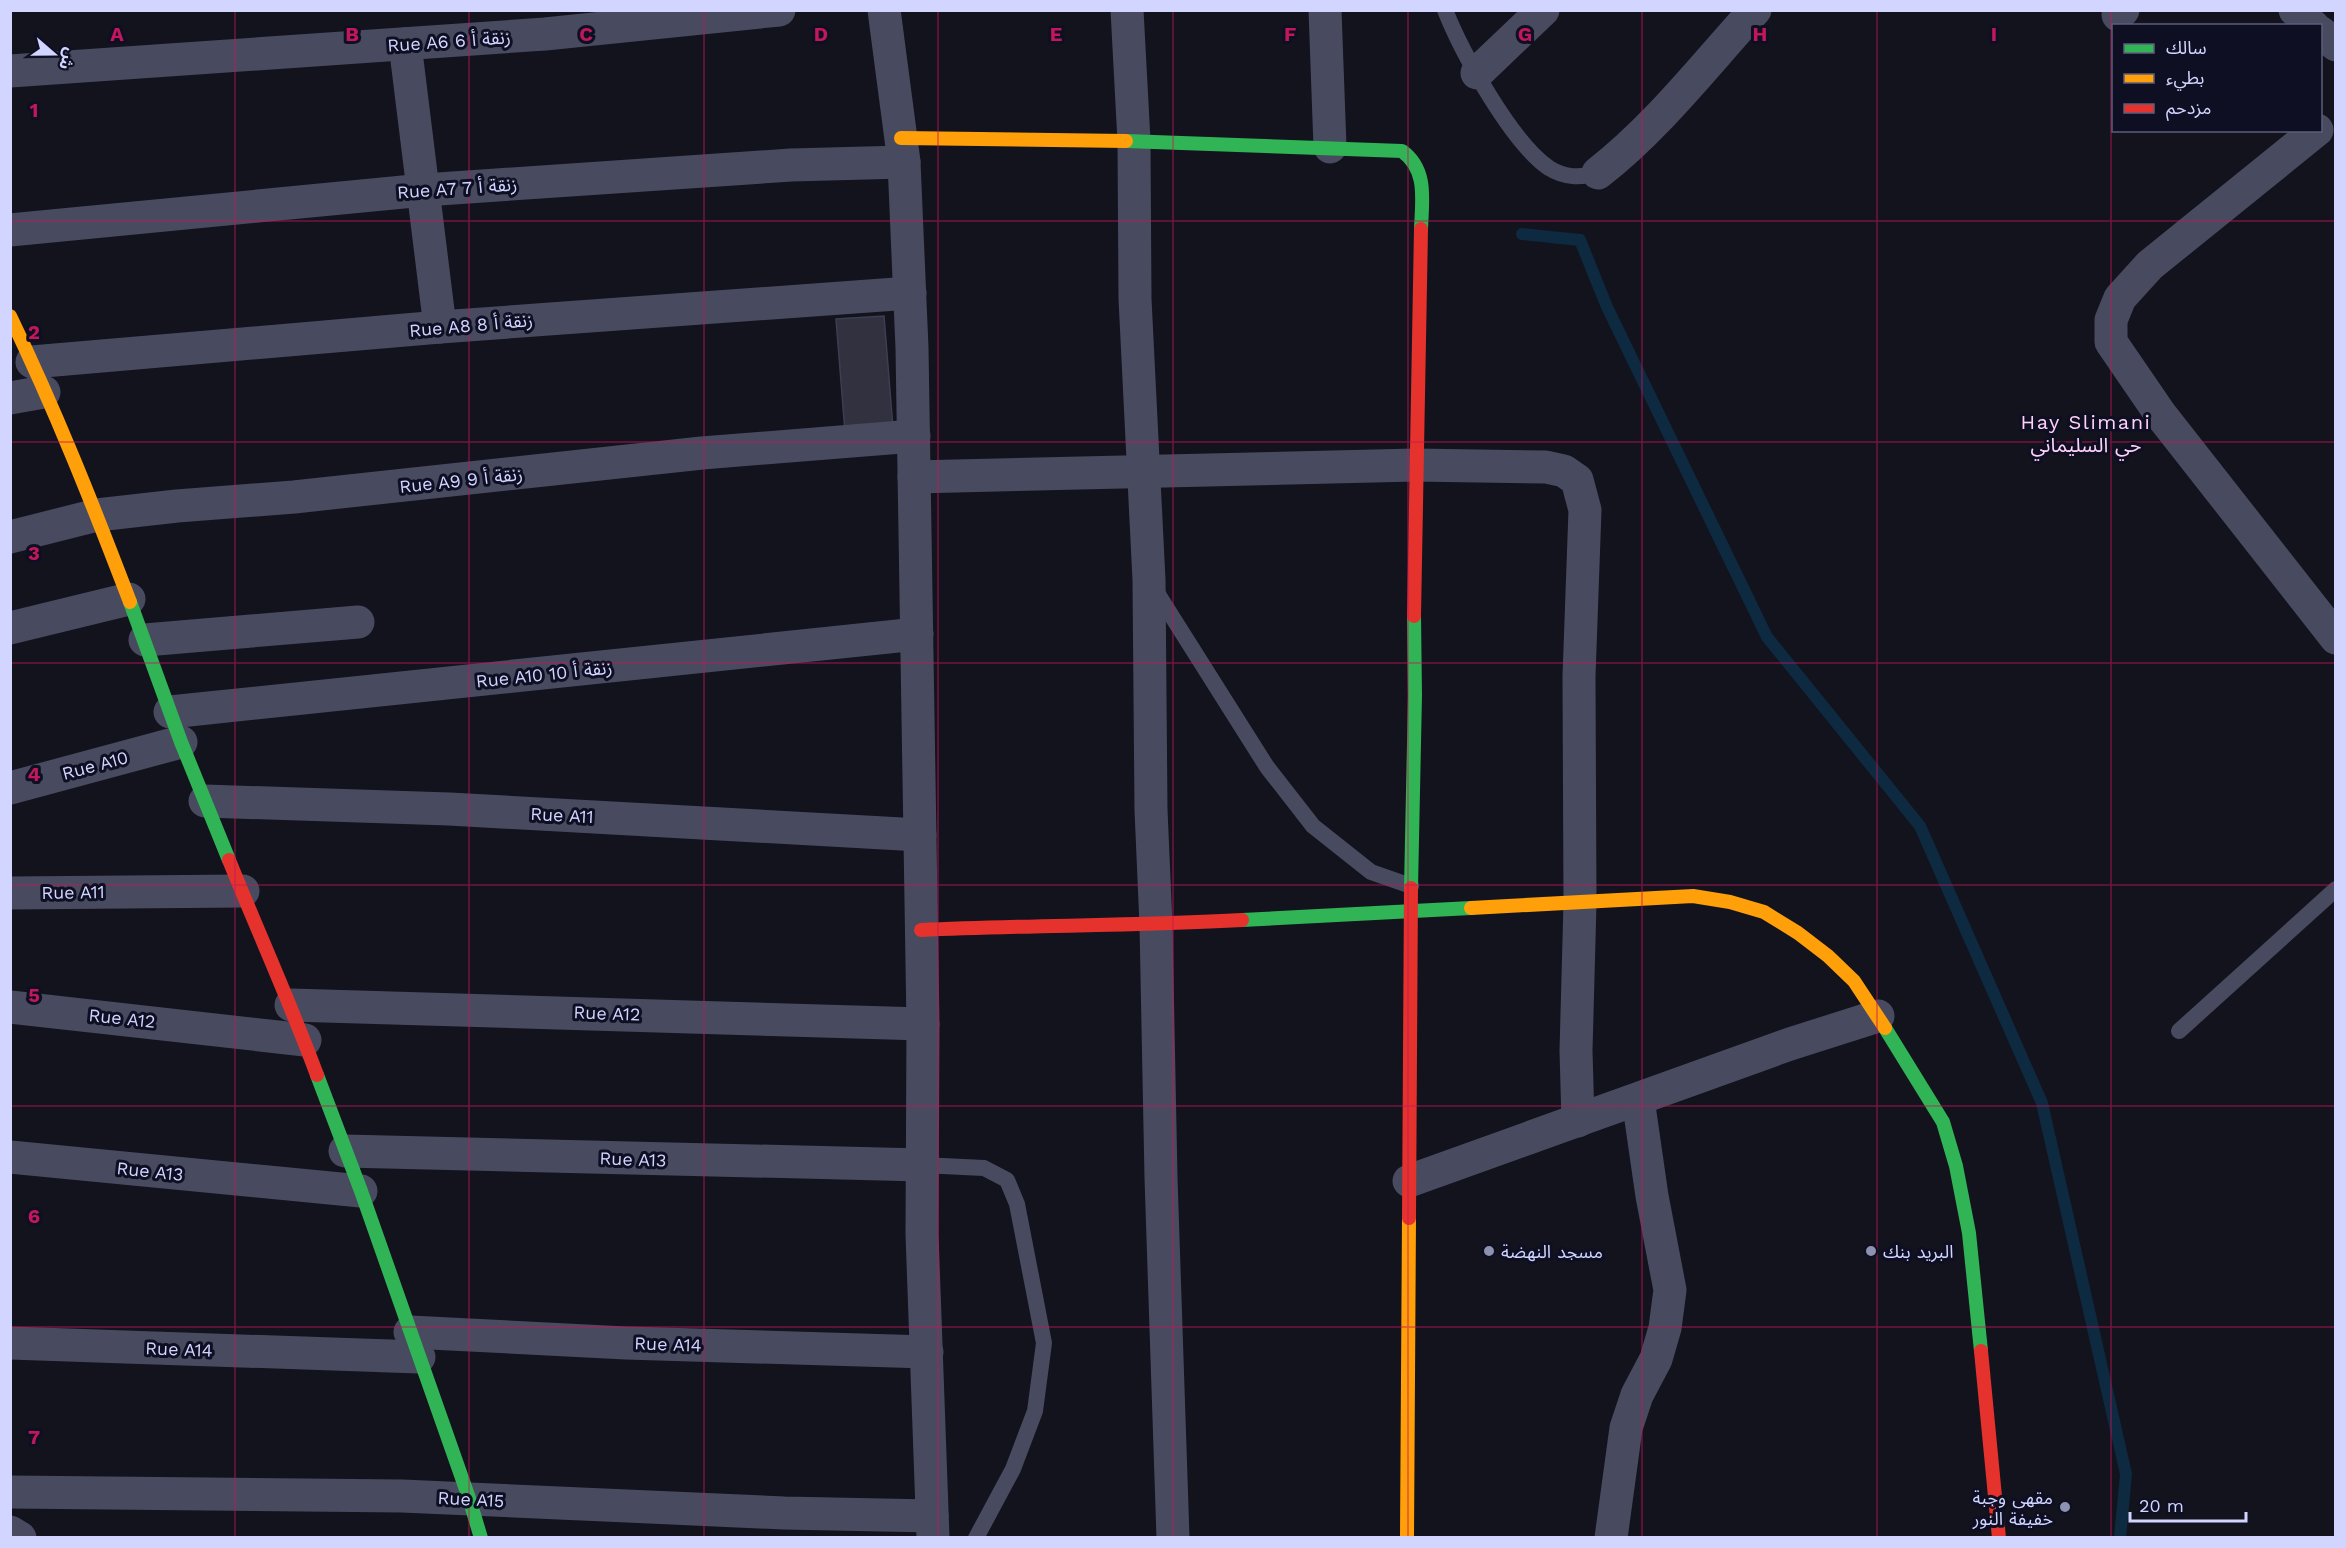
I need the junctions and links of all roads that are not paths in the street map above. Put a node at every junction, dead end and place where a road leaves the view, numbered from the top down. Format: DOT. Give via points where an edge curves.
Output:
graph roads {
  1 [pos="779,10"];
  2 [pos="884,10"];
  3 [pos="1127,10"];
  4 [pos="1325,10"];
  5 [pos="1445,10"];
  6 [pos="1543,10"];
  7 [pos="1755,10"];
  8 [pos="2295,10"];
  9 [pos="2311,24"];
  10 [pos="468,25"];
  11 [pos="2322,34"];
  12 [pos="405,44"];
  13 [pos="2336,45"];
  14 [pos="10,71"];
  15 [pos="1477,73"];
  16 [pos="2336,115"];
  17 [pos="2322,127"];
  18 [pos="2315,132"];
  19 [pos="1134,141"];
  20 [pos="1330,147"];
  21 [pos="903,150"];
  22 [pos="1598,173"];
  23 [pos="424,190"];
  24 [pos="10,230"];
  25 [pos="910,293"];
  26 [pos="10,316"];
  27 [pos="440,327"];
  28 [pos="32,362"];
  29 [pos="44,392"];
  30 [pos="10,398"];
  31 [pos="914,436"];
  32 [pos="1415,465"];
  33 [pos="1145,471"];
  34 [pos="914,477"];
  35 [pos="97,515"];
  36 [pos="10,537"];
  37 [pos="1149,580"];
  38 [pos="129,599"];
  39 [pos="358,622"];
  40 [pos="10,628"];
  41 [pos="917,634"];
  42 [pos="2336,638"];
  43 [pos="145,640"];
  44 [pos="170,712"];
  45 [pos="181,742"];
  46 [pos="10,788"];
  47 [pos="205,801"];
  48 [pos="920,835"];
  49 [pos="1411,886"];
  50 [pos="2336,889"];
  51 [pos="243,891"];
  52 [pos="10,893"];
  53 [pos="1580,903"];
  54 [pos="1411,911"];
  55 [pos="1156,925"];
  56 [pos="921,930"];
  57 [pos="291,1005"];
  58 [pos="10,1007"];
  59 [pos="1878,1016"];
  60 [pos="923,1024"];
  61 [pos="2179,1031"];
  62 [pos="305,1040"];
  63 [pos="1638,1099"];
  64 [pos="1578,1121"];
  65 [pos="345,1151"];
  66 [pos="10,1157"];
  67 [pos="922,1165"];
  68 [pos="1409,1181"];
  69 [pos="361,1191"];
  70 [pos="10,1343"];
  71 [pos="414,1344"];
  72 [pos="927,1352"];
  73 [pos="10,1492"];
  74 [pos="469,1498"];
  75 [pos="932,1527"];
  76 [pos="10,1532"];
  77 [pos="20,1538"];
  78 [pos="481,1538"];
  79 [pos="976,1538"];
  80 [pos="1173,1538"];
  81 [pos="1407,1538"];
  82 [pos="1611,1538"];
  83 [pos="1999,1538"];
  1 -- 10 [label="street, Rue A6 زنقة أ 6" via="545,34"];
  2 -- 21 [label="street"];
  3 -- 19 [label="street"];
  4 -- 20 [label="street"];
  5 -- 15 [label="lane"];
  6 -- 15 [label="street"];
  7 -- 22 [label="street" via="1663,112"];
  8 -- 9 [label="street"];
  10 -- 12 [label="street, Rue A6 زنقة أ 6"];
  11 -- 13 [label="street"];
  12 -- 14 [label="street, Rue A6 زنقة أ 6"];
  12 -- 23 [label="street"];
  15 -- 22 [label="lane" via="1527,150 1565,175 1581,178"];
  16 -- 17 [label="street"];
  18 -- 42 [label="street" via="2150,265 2120,298 2111,320 2111,342 2161,415"];
  19 -- 20 [label="street"];
  19 -- 21 [label="street"];
  19 -- 33 [label="street" via="1135,299"];
  20 -- 32 [label="street" via="1402,151 1420,170"];
  21 -- 23 [label="street, Rue A7 زنقة أ 7" via="781,166"];
  21 -- 25 [label="street"];
  23 -- 24 [label="street, Rue A7 زنقة أ 7"];
  23 -- 27 [label="street"];
  25 -- 27 [label="street, Rue A8 زنقة أ 8"];
  25 -- 31 [label="street"];
  26 -- 28 [label="street"];
  27 -- 28 [label="street, Rue A8 زنقة أ 8"];
  28 -- 29 [label="street"];
  29 -- 30 [label="street"];
  29 -- 35 [label="street"];
  31 -- 34 [label="street"];
  31 -- 35 [label="street, Rue A9 زنقة أ 9" via="702,453"];
  32 -- 33 [label="street"];
  32 -- 49 [label="street"];
  32 -- 53 [label="street" via="1546,467 1564,471 1577,480 1582,493 1585,510 1579,676"];
  33 -- 34 [label="street"];
  33 -- 37 [label="street"];
  34 -- 41 [label="street"];
  35 -- 36 [label="street, Rue A9 زنقة أ 9"];
  35 -- 38 [label="street"];
  37 -- 49 [label="lane" via="1268,767 1314,826 1371,872"];
  37 -- 55 [label="street"];
  38 -- 40 [label="street"];
  38 -- 43 [label="street"];
  39 -- 43 [label="street"];
  41 -- 44 [label="street, Rue A10 زنقة أ 10"];
  41 -- 48 [label="street"];
  43 -- 44 [label="street"];
  44 -- 45 [label="street"];
  45 -- 46 [label="street, Rue A10"];
  45 -- 47 [label="street"];
  47 -- 48 [label="street, Rue A11" via="437,809"];
  47 -- 51 [label="street"];
  48 -- 56 [label="street"];
  49 -- 54 [label="street"];
  50 -- 61 [label="lane"];
  51 -- 52 [label="street, Rue A11"];
  51 -- 57 [label="street"];
  53 -- 54 [label="street"];
  53 -- 59 [label="street" via="1693,896 1764,912 1828,956 1854,981"];
  53 -- 64 [label="street"];
  54 -- 55 [label="street"];
  54 -- 68 [label="street"];
  55 -- 56 [label="street"];
  55 -- 80 [label="street"];
  56 -- 60 [label="street"];
  57 -- 60 [label="street, Rue A12"];
  57 -- 62 [label="street"];
  58 -- 62 [label="street, Rue A12"];
  59 -- 63 [label="street"];
  59 -- 83 [label="street" via="1943,1122 1956,1166 1969,1233"];
  60 -- 67 [label="street"];
  62 -- 65 [label="street"];
  63 -- 64 [label="street"];
  63 -- 82 [label="street" via="1670,1290 1656,1359 1637,1395 1626,1428"];
  64 -- 68 [label="street"];
  65 -- 67 [label="street, Rue A13"];
  65 -- 69 [label="street"];
  66 -- 69 [label="street, Rue A13"];
  67 -- 72 [label="street"];
  67 -- 79 [label="lane" via="984,1168 1007,1180 1017,1204 1044,1343 1035,1411 1013,1469"];
  68 -- 81 [label="street"];
  69 -- 71 [label="street"];
  70 -- 71 [label="street, Rue A14"];
  71 -- 72 [label="street, Rue A14" via="626,1343"];
  71 -- 74 [label="street"];
  72 -- 75 [label="street"];
  73 -- 74 [label="street, Rue A15"];
  74 -- 75 [label="street, Rue A15" via="784,1513"];
  74 -- 78 [label="street"];
  76 -- 77 [label="street"];
}
